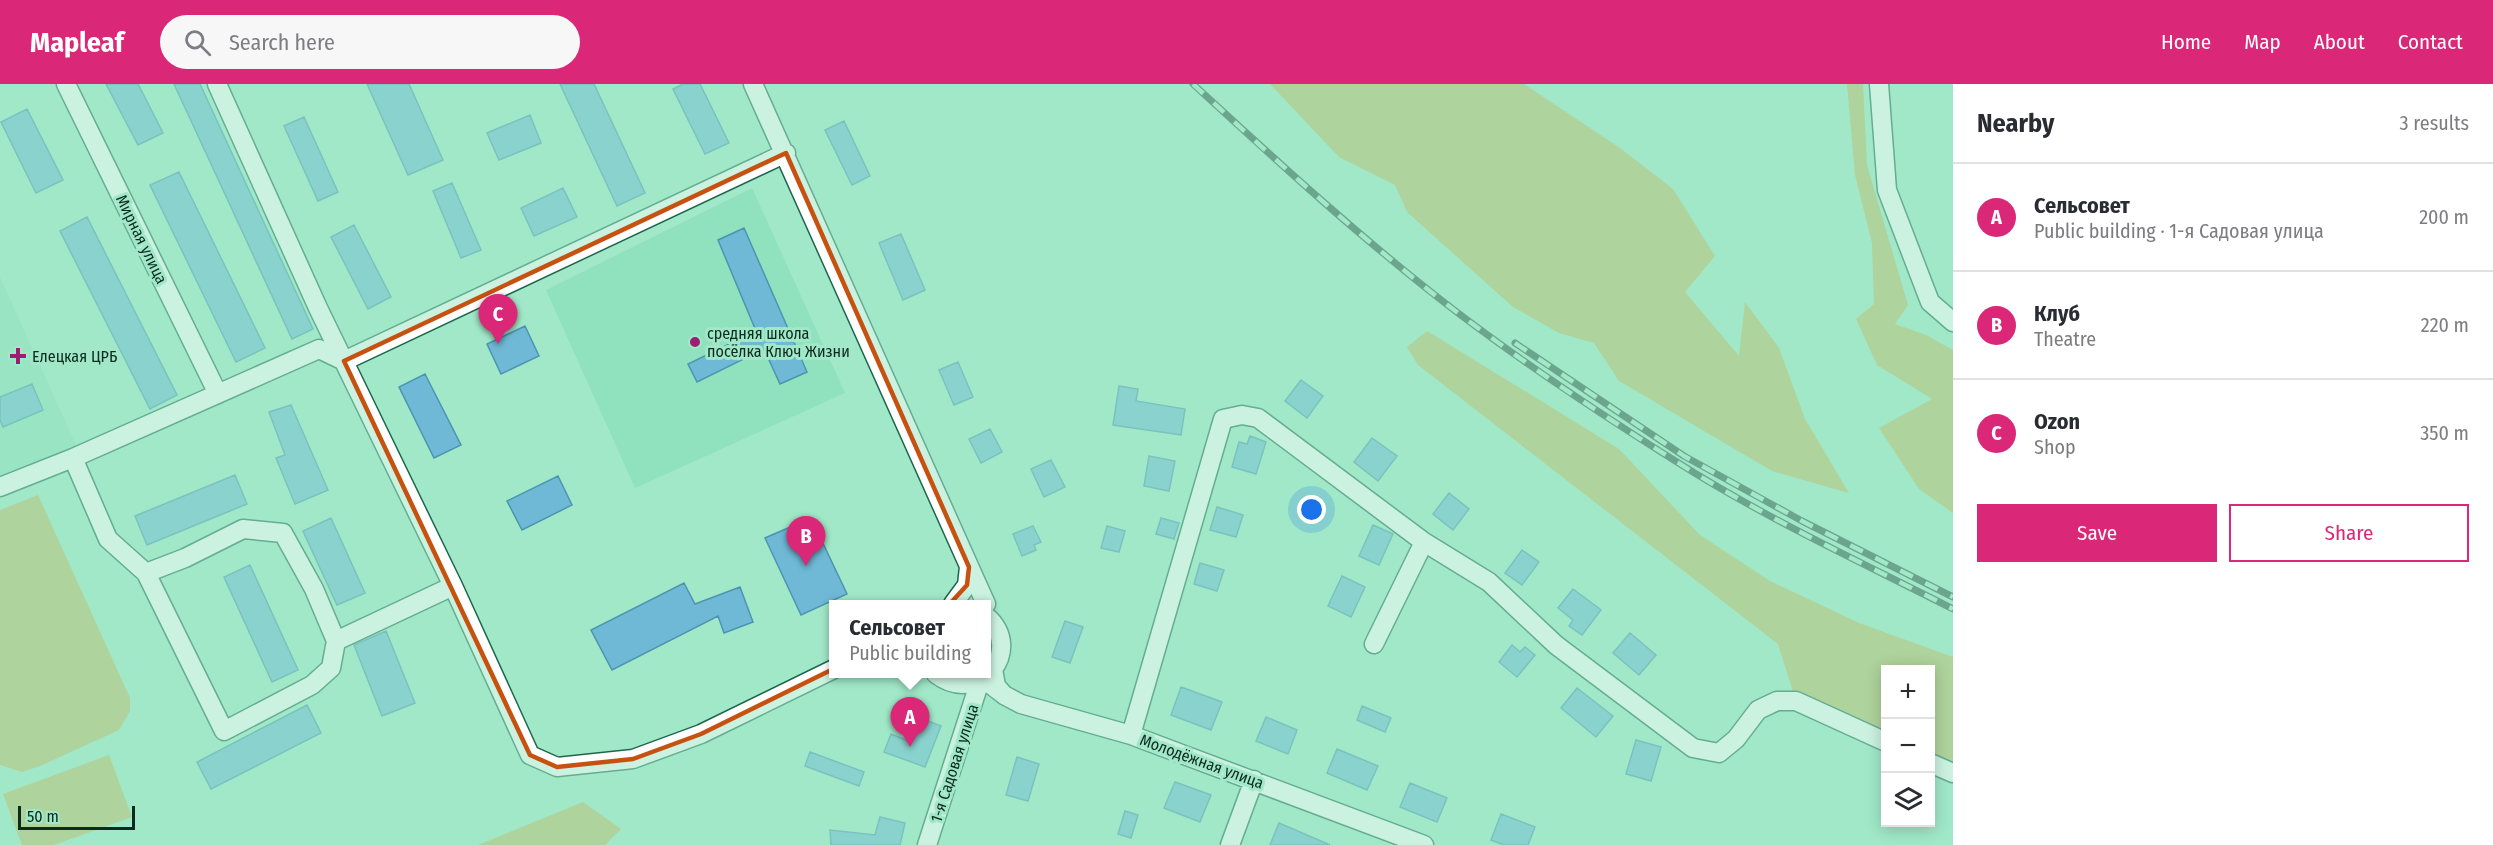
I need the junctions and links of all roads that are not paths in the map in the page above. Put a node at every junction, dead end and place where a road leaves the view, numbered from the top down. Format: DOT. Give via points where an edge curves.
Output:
graph roads {
  1 [pos="66,84"];
  2 [pos="217,84"];
  3 [pos="753,84"];
  4 [pos="1879,84"];
  5 [pos="786,153"];
  6 [pos="1953,322"];
  7 [pos="344,361"];
  8 [pos="218,394"];
  9 [pos="73,458"];
  10 [pos="0,487"];
  11 [pos="1424,542"];
  12 [pos="969,567"];
  13 [pos="146,573"];
  14 [pos="453,586"];
  15 [pos="956,600"];
  16 [pos="984,600"];
  17 [pos="992,623"];
  18 [pos="336,641"];
  19 [pos="1374,644"];
  20 [pos="991,668"];
  21 [pos="829,671"];
  22 [pos="944,678"];
  23 [pos="977,678"];
  24 [pos="986,678"];
  25 [pos="989,678"];
  26 [pos="1131,735"];
  27 [pos="1881,740"];
  28 [pos="1935,765"];
  29 [pos="1953,773"];
  30 [pos="1254,780"];
  31 [pos="927,845"];
  32 [pos="1230,845"];
  33 [pos="1424,845"];
  1 -- 8 [label="street, Мирная улица"];
  2 -- 7 [label="street"];
  3 -- 5 [label="street"];
  4 -- 6 [label="street" via="1887,190 1930,302"];
  5 -- 7 [label="street"];
  5 -- 12 [label="street"];
  7 -- 8 [label="street" via="319,350"];
  7 -- 14 [label="street"];
  8 -- 9 [label="street"];
  9 -- 10 [label="street"];
  9 -- 13 [label="street" via="108,539"];
  11 -- 19 [label="street"];
  11 -- 26 [label="street" via="1258,418 1242,415 1223,419"];
  11 -- 27 [label="street" via="1489,582 1556,645 1693,748 1719,753 1736,739 1758,710 1777,701 1796,701"];
  12 -- 15 [label="street" via="967,585"];
  12 -- 16 [label="street"];
  13 -- 18 [label="street" via="243,529 283,533 314,589"];
  13 -- 18 [label="street" via="224,731 312,685 331,669"];
  14 -- 18 [label="street"];
  14 -- 21 [label="street" via="530,755 557,767 633,759 701,734"];
  17 -- 20 [label="street, 1-я Садовая улица" via="1001,651"];
  22 -- 23 [label="street" via="957,684"];
  24 -- 31 [label="street, 1-я Садовая улица"];
  25 -- 26 [label="street, Молодёжная улица" via="1004,695 1021,704"];
  26 -- 30 [label="street, Молодёжная улица"];
  28 -- 29 [label="street"];
  30 -- 32 [label="street"];
  30 -- 33 [label="street, Молодёжная улица"];
}
